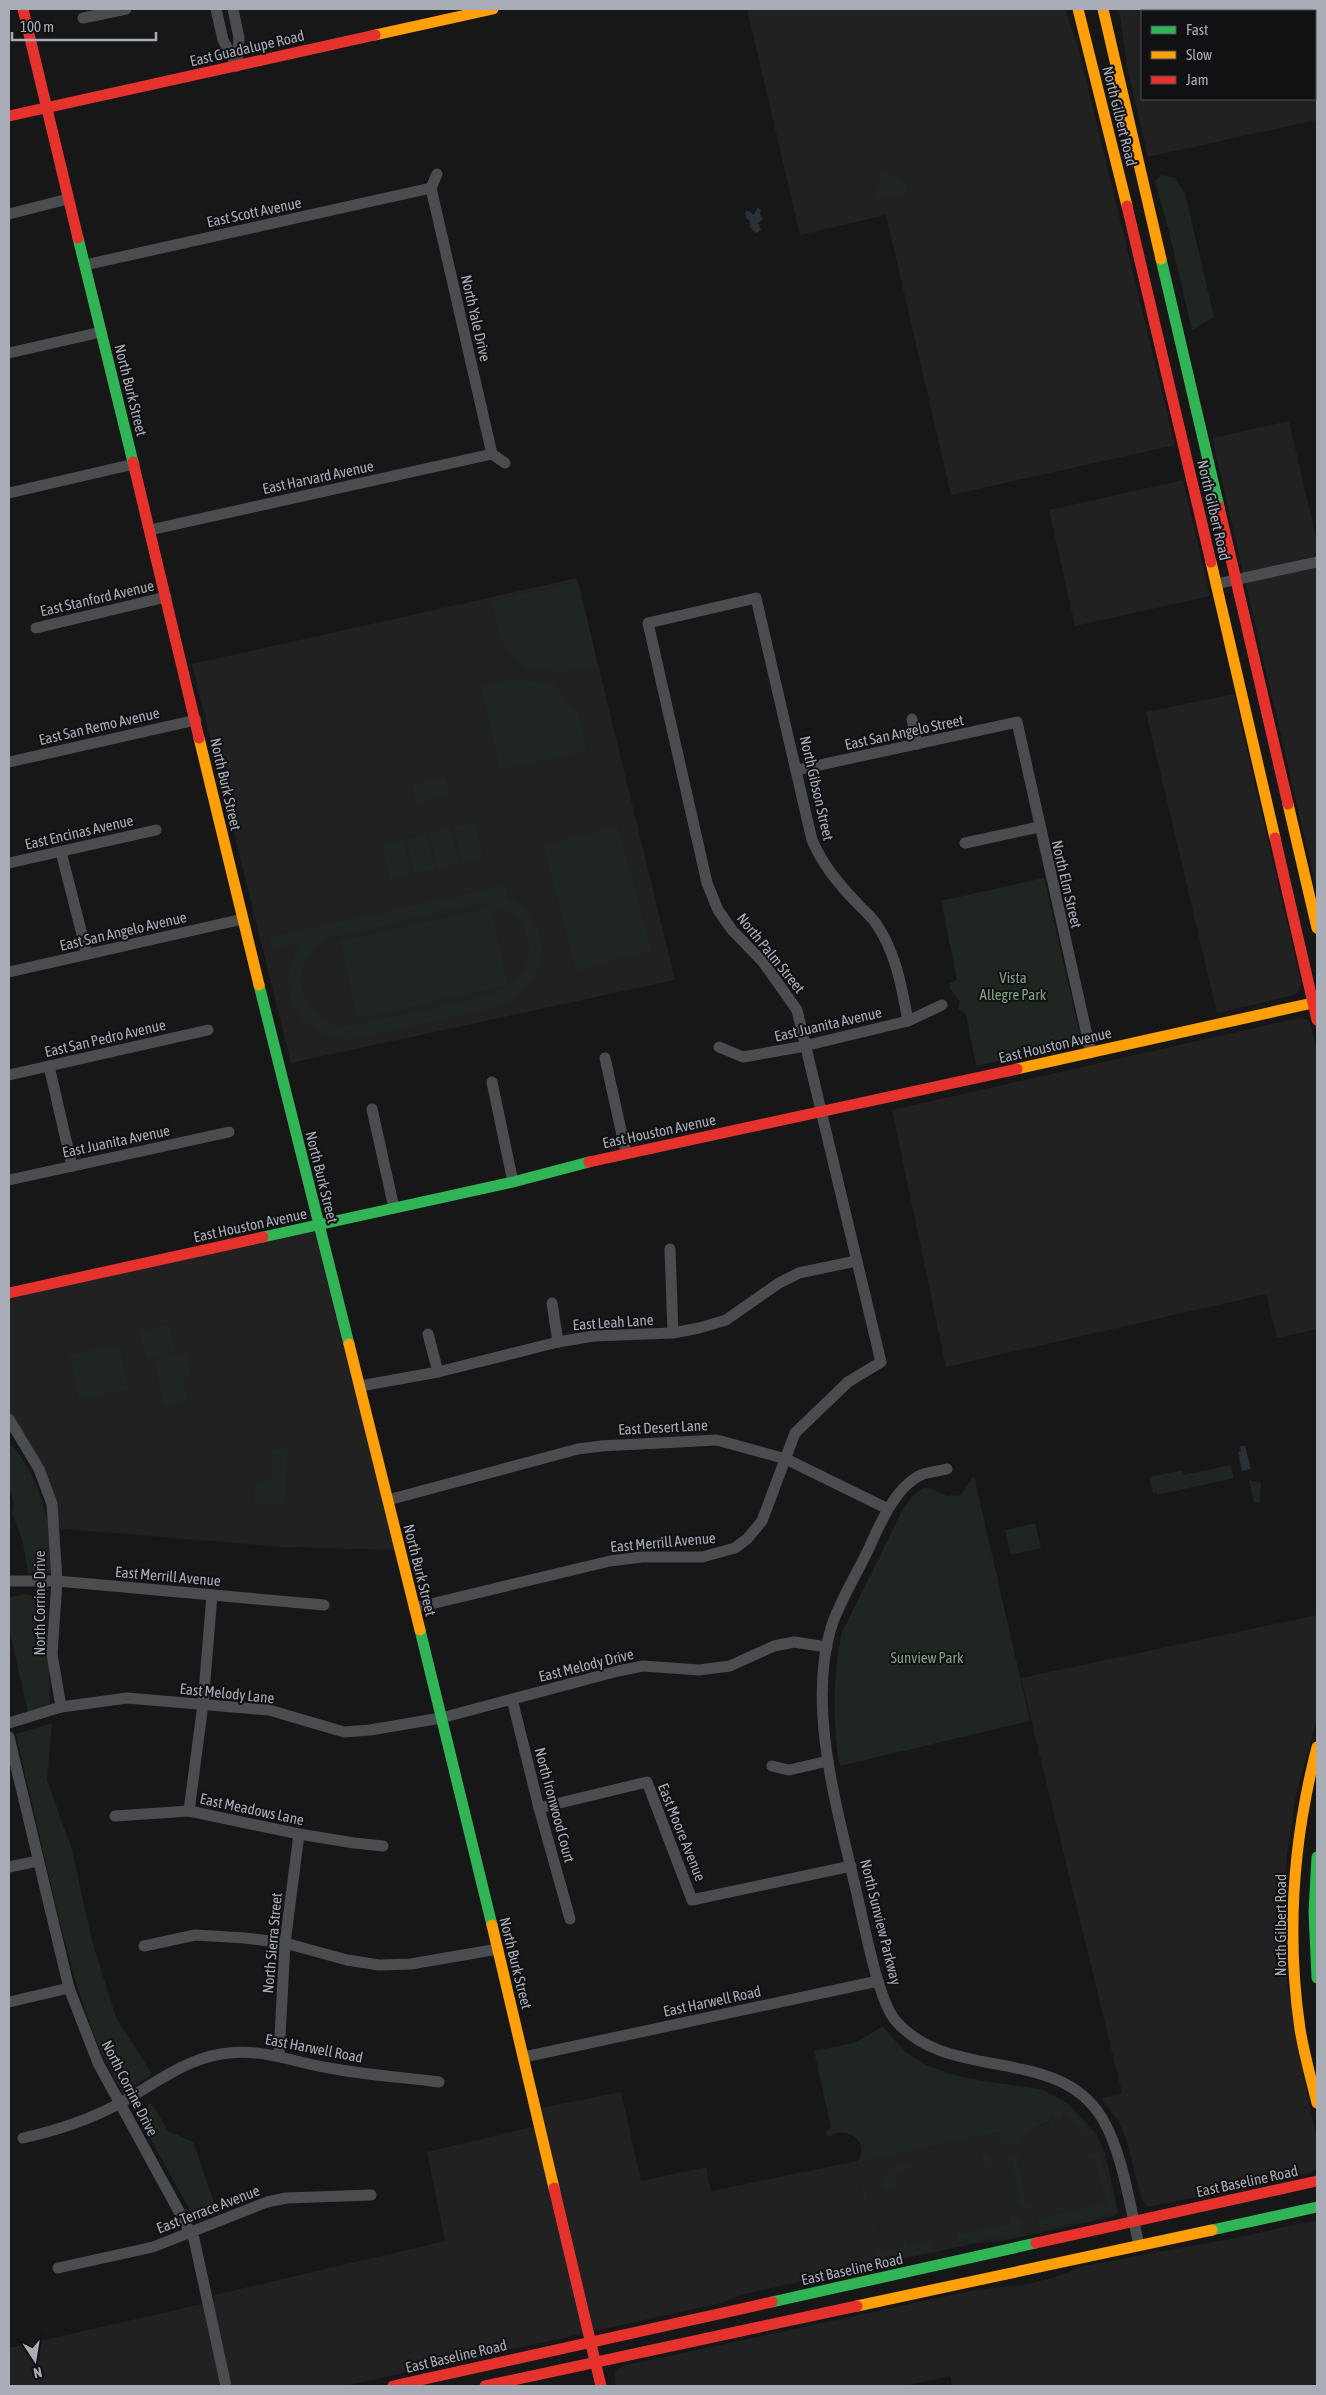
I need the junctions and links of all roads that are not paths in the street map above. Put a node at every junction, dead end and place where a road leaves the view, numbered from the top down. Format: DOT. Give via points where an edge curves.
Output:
graph roads {
  1 [pos="24,9"];
  2 [pos="126,9"];
  3 [pos="216,9"];
  4 [pos="233,9"];
  5 [pos="492,9"];
  6 [pos="1078,9"];
  7 [pos="1103,9"];
  8 [pos="83,18"];
  9 [pos="238,66"];
  10 [pos="47,108"];
  11 [pos="9,116"];
  12 [pos="437,174"];
  13 [pos="431,188"];
  14 [pos="68,199"];
  15 [pos="9,214"];
  16 [pos="84,265"];
  17 [pos="1156,325"];
  18 [pos="101,332"];
  19 [pos="9,353"];
  20 [pos="1187,374"];
  21 [pos="492,454"];
  22 [pos="505,463"];
  23 [pos="134,464"];
  24 [pos="9,493"];
  25 [pos="150,530"];
  26 [pos="1317,562"];
  27 [pos="1235,580"];
  28 [pos="1216,584"];
  29 [pos="166,597"];
  30 [pos="756,598"];
  31 [pos="36,628"];
  32 [pos="1261,690"];
  33 [pos="1242,694"];
  34 [pos="912,718"];
  35 [pos="196,720"];
  36 [pos="1017,722"];
  37 [pos="917,744"];
  38 [pos="9,762"];
  39 [pos="797,770"];
  40 [pos="1039,827"];
  41 [pos="156,830"];
  42 [pos="965,843"];
  43 [pos="61,852"];
  44 [pos="9,863"];
  45 [pos="243,920"];
  46 [pos="1317,928"];
  47 [pos="87,954"];
  48 [pos="9,972"];
  49 [pos="1315,1003"];
  50 [pos="942,1005"];
  51 [pos="1317,1020"];
  52 [pos="908,1021"];
  53 [pos="208,1030"];
  54 [pos="805,1046"];
  55 [pos="719,1047"];
  56 [pos="1091,1053"];
  57 [pos="605,1058"];
  58 [pos="49,1066"];
  59 [pos="9,1076"];
  60 [pos="492,1082"];
  61 [pos="372,1109"];
  62 [pos="822,1112"];
  63 [pos="229,1132"];
  64 [pos="626,1153"];
  65 [pos="72,1166"];
  66 [pos="9,1180"];
  67 [pos="513,1182"];
  68 [pos="394,1208"];
  69 [pos="319,1225"];
  70 [pos="670,1249"];
  71 [pos="856,1261"];
  72 [pos="9,1293"];
  73 [pos="552,1303"];
  74 [pos="673,1333"];
  75 [pos="428,1334"];
  76 [pos="558,1342"];
  77 [pos="881,1362"];
  78 [pos="438,1372"];
  79 [pos="360,1386"];
  80 [pos="10,1422"];
  81 [pos="786,1459"];
  82 [pos="947,1469"];
  83 [pos="388,1500"];
  84 [pos="888,1509"];
  85 [pos="9,1581"];
  86 [pos="57,1581"];
  87 [pos="212,1595"];
  88 [pos="324,1605"];
  89 [pos="414,1608"];
  90 [pos="827,1647"];
  91 [pos="512,1699"];
  92 [pos="202,1704"];
  93 [pos="61,1707"];
  94 [pos="441,1718"];
  95 [pos="9,1723"];
  96 [pos="9,1737"];
  97 [pos="1317,1746"];
  98 [pos="828,1761"];
  99 [pos="772,1766"];
  100 [pos="538,1808"];
  101 [pos="189,1811"];
  102 [pos="115,1816"];
  103 [pos="299,1834"];
  104 [pos="383,1846"];
  105 [pos="1317,1857"];
  106 [pos="38,1860"];
  107 [pos="851,1866"];
  108 [pos="9,1867"];
  109 [pos="570,1919"];
  110 [pos="1293,1934"];
  111 [pos="1314,1936"];
  112 [pos="285,1943"];
  113 [pos="144,1946"];
  114 [pos="498,1949"];
  115 [pos="1317,1978"];
  116 [pos="878,1980"];
  117 [pos="69,1988"];
  118 [pos="9,2002"];
  119 [pos="280,2055"];
  120 [pos="524,2057"];
  121 [pos="439,2082"];
  122 [pos="121,2103"];
  123 [pos="1317,2103"];
  124 [pos="23,2138"];
  125 [pos="1317,2181"];
  126 [pos="370,2195"];
  127 [pos="1317,2207"];
  128 [pos="1133,2221"];
  129 [pos="191,2232"];
  130 [pos="1139,2245"];
  131 [pos="58,2268"];
  132 [pos="593,2352"];
  133 [pos="226,2386"];
  134 [pos="393,2386"];
  135 [pos="485,2386"];
  136 [pos="601,2386"];
  1 -- 10 [label="main road, North Burk Street"];
  2 -- 8 [label="street"];
  3 -- 9 [label="street" via="223,40"];
  4 -- 9 [label="street" via="240,38"];
  5 -- 9 [label="main road, East Guadalupe Road"];
  6 -- 17 [label="main road, North Gilbert Road"];
  7 -- 20 [label="main road, North Gilbert Road"];
  9 -- 10 [label="main road, East Guadalupe Road"];
  10 -- 11 [label="main road, East Guadalupe Road"];
  10 -- 14 [label="main road, North Burk Street"];
  12 -- 13 [label="street"];
  13 -- 16 [label="street, East Scott Avenue"];
  13 -- 21 [label="street, North Yale Drive"];
  14 -- 15 [label="street"];
  14 -- 16 [label="main road, North Burk Street"];
  16 -- 18 [label="main road, North Burk Street"];
  17 -- 20 [label="main road" via="1168,334 1177,370"];
  17 -- 28 [label="main road, North Gilbert Road"];
  18 -- 19 [label="street"];
  18 -- 23 [label="main road, North Burk Street"];
  20 -- 27 [label="main road, North Gilbert Road"];
  21 -- 22 [label="street"];
  21 -- 25 [label="street, East Harvard Avenue"];
  23 -- 24 [label="street"];
  23 -- 25 [label="main road, North Burk Street"];
  25 -- 29 [label="main road, North Burk Street"];
  26 -- 27 [label="street"];
  27 -- 28 [label="street"];
  27 -- 32 [label="main road, North Gilbert Road"];
  28 -- 33 [label="main road, North Gilbert Road"];
  29 -- 31 [label="street, East Stanford Avenue"];
  29 -- 35 [label="main road, North Burk Street"];
  30 -- 39 [label="street, North Gibson Street"];
  30 -- 54 [label="street, North Palm Street" via="648,623 708,883 718,910 787,994 797,1010"];
  32 -- 33 [label="main road"];
  32 -- 46 [label="main road, North Gilbert Road"];
  33 -- 49 [label="main road, North Gilbert Road"];
  34 -- 37 [label="street"];
  35 -- 38 [label="street, East San Remo Avenue"];
  35 -- 45 [label="main road, North Burk Street"];
  36 -- 37 [label="street, East San Angelo Street"];
  36 -- 40 [label="street, North Elm Street"];
  37 -- 39 [label="street, East San Angelo Street"];
  39 -- 52 [label="street, North Gibson Street" via="812,840 821,861 877,925 892,954"];
  40 -- 42 [label="street"];
  40 -- 56 [label="street, North Elm Street"];
  41 -- 43 [label="street, East Encinas Avenue"];
  43 -- 44 [label="street, East Encinas Avenue"];
  43 -- 47 [label="street"];
  45 -- 47 [label="street, East San Angelo Avenue"];
  45 -- 69 [label="main road, North Burk Street"];
  47 -- 48 [label="street, East San Angelo Avenue"];
  49 -- 51 [label="main road, North Gilbert Road"];
  49 -- 56 [label="main road, East Houston Avenue"];
  50 -- 52 [label="street, East Juanita Avenue"];
  52 -- 54 [label="street, East Juanita Avenue"];
  53 -- 58 [label="street, East San Pedro Avenue"];
  54 -- 55 [label="street, East Juanita Avenue" via="743,1057"];
  54 -- 62 [label="street, North Palm Street"];
  56 -- 62 [label="main road, East Houston Avenue"];
  57 -- 64 [label="street"];
  58 -- 59 [label="street, East San Pedro Avenue"];
  58 -- 65 [label="street"];
  60 -- 67 [label="street"];
  61 -- 68 [label="street"];
  62 -- 64 [label="main road, East Houston Avenue"];
  62 -- 71 [label="street, North Palm Street"];
  63 -- 65 [label="street, East Juanita Avenue"];
  64 -- 67 [label="main road, East Houston Avenue"];
  65 -- 66 [label="street, East Juanita Avenue"];
  67 -- 68 [label="main road, East Houston Avenue"];
  68 -- 69 [label="main road, East Houston Avenue"];
  69 -- 72 [label="main road, East Houston Avenue"];
  69 -- 79 [label="main road, North Burk Street"];
  70 -- 74 [label="street"];
  71 -- 74 [label="street, East Leah Lane" via="800,1273 779,1283 726,1320"];
  71 -- 77 [label="street, North Palm Street"];
  73 -- 76 [label="street"];
  74 -- 76 [label="street, East Leah Lane" via="593,1336"];
  75 -- 78 [label="street"];
  76 -- 78 [label="street, East Leah Lane"];
  77 -- 81 [label="street, East Merrill Avenue" via="848,1382 795,1434"];
  78 -- 79 [label="street, East Leah Lane"];
  79 -- 83 [label="main road, North Burk Street"];
  80 -- 86 [label="street, North Corrine Drive" via="39,1469 52,1504"];
  81 -- 83 [label="street, East Desert Lane" via="717,1440 601,1446 578,1449"];
  81 -- 84 [label="street, East Desert Lane"];
  81 -- 89 [label="street, East Merrill Avenue" via="762,1522 735,1548 702,1557 642,1557 610,1561"];
  82 -- 84 [label="street" via="921,1475"];
  83 -- 89 [label="main road, North Burk Street"];
  84 -- 90 [label="street, North Sunview Parkway" via="832,1626"];
  85 -- 86 [label="street, East Merrill Avenue"];
  86 -- 87 [label="street, East Merrill Avenue"];
  86 -- 93 [label="street, North Corrine Drive" via="52,1654"];
  87 -- 88 [label="street, East Merrill Avenue"];
  87 -- 92 [label="street"];
  89 -- 94 [label="main road, North Burk Street"];
  90 -- 91 [label="street, East Melody Drive" via="794,1642 774,1646 730,1666 699,1670 643,1666"];
  90 -- 98 [label="street, North Sunview Parkway" via="823,1667 823,1723"];
  91 -- 94 [label="street, East Melody Drive"];
  91 -- 100 [label="street, North Ironwood Court"];
  92 -- 93 [label="street, East Melody Lane" via="127,1698"];
  92 -- 94 [label="street, East Melody Lane" via="269,1710 344,1732"];
  92 -- 101 [label="street"];
  93 -- 95 [label="street, East Melody Lane"];
  94 -- 114 [label="main road, North Burk Street"];
  96 -- 106 [label="street, North Corrine Drive"];
  97 -- 110 [label="main road, North Gilbert Road" via="1297,1847"];
  98 -- 99 [label="street" via="789,1770"];
  98 -- 107 [label="street, North Sunview Parkway"];
  100 -- 107 [label="street, East Moore Avenue" via="647,1782 692,1900"];
  100 -- 109 [label="street, North Ironwood Court"];
  101 -- 102 [label="street, East Meadows Lane"];
  101 -- 103 [label="street, East Meadows Lane"];
  103 -- 104 [label="street, East Meadows Lane"];
  103 -- 112 [label="street, North Sierra Street"];
  105 -- 111 [label="main road"];
  106 -- 108 [label="street"];
  106 -- 117 [label="street, North Corrine Drive"];
  107 -- 116 [label="street, North Sunview Parkway"];
  110 -- 111 [label="main road"];
  110 -- 123 [label="main road, North Gilbert Road" via="1300,2029"];
  111 -- 115 [label="main road"];
  112 -- 113 [label="street" via="196,1935"];
  112 -- 114 [label="street" via="379,1965 411,1964"];
  112 -- 119 [label="street, North Sierra Street"];
  114 -- 120 [label="main road, North Burk Street"];
  116 -- 120 [label="street, East Harwell Road"];
  116 -- 128 [label="street, North Sunview Parkway" via="894,2019 920,2043 954,2056 1037,2072 1072,2086 1089,2101 1102,2116 1111,2135"];
  117 -- 118 [label="street"];
  117 -- 122 [label="street, North Corrine Drive" via="98,2063"];
  119 -- 121 [label="street, East Harwell Road" via="328,2068"];
  119 -- 122 [label="street, East Harwell Road" via="249,2051 190,2062"];
  120 -- 132 [label="main road, North Burk Street"];
  122 -- 124 [label="street, East Harwell Road" via="64,2129"];
  122 -- 129 [label="street, North Corrine Drive"];
  125 -- 128 [label="main road, East Baseline Road"];
  126 -- 129 [label="street, East Terrace Avenue" via="286,2198 267,2202"];
  127 -- 130 [label="main road, East Baseline Road"];
  128 -- 130 [label="street, North Sunview Parkway"];
  128 -- 132 [label="main road, East Baseline Road"];
  129 -- 131 [label="street, East Terrace Avenue" via="127,2254"];
  129 -- 133 [label="street, North Corrine Drive"];
  130 -- 132 [label="main road, East Baseline Road"];
  132 -- 134 [label="main road, East Baseline Road"];
  132 -- 135 [label="main road, East Baseline Road"];
  132 -- 136 [label="main road, North Burk Street"];
}
